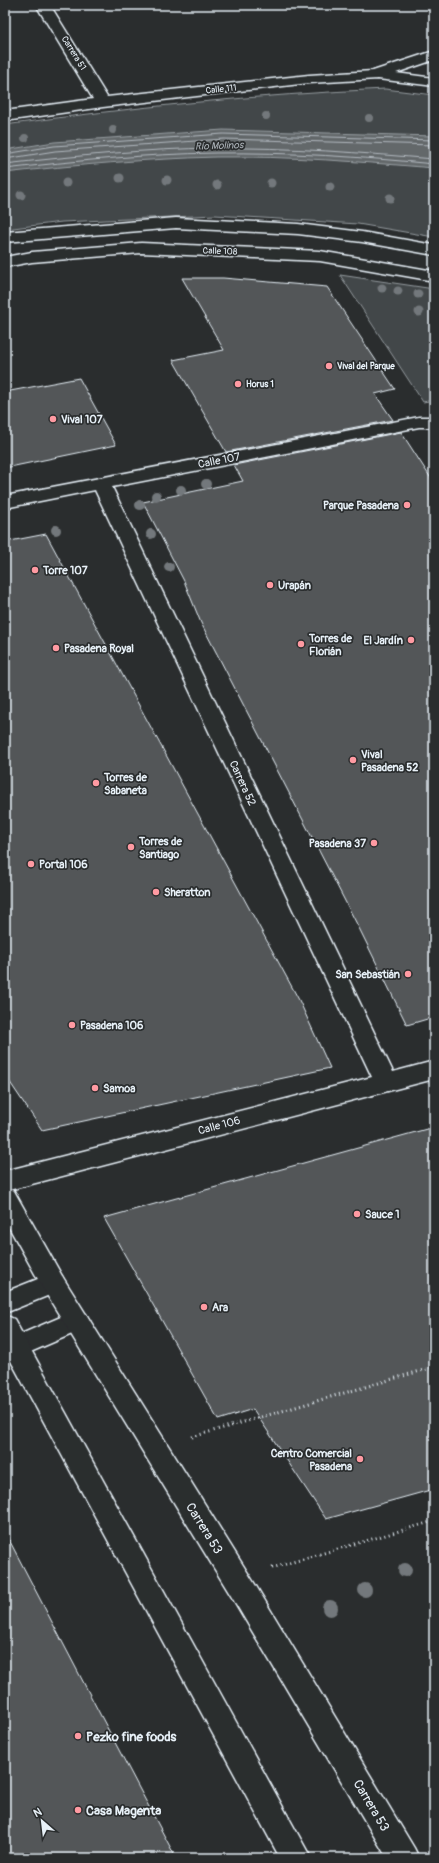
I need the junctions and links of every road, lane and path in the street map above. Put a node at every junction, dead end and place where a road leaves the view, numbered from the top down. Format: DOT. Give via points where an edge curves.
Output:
graph roads {
  1 [pos="43,5"];
  2 [pos="434,55"];
  3 [pos="375,76"];
  4 [pos="434,82"];
  5 [pos="103,102"];
  6 [pos="5,116"];
  7 [pos="5,237"];
  8 [pos="434,250"];
  9 [pos="5,262"];
  10 [pos="434,276"];
  11 [pos="434,422"];
  12 [pos="101,483"];
  13 [pos="5,502"];
  14 [pos="434,1070"];
  15 [pos="386,1082"];
  16 [pos="5,1181"];
  17 [pos="5,1198"];
  18 [pos="53,1283"];
  19 [pos="5,1303"];
  20 [pos="77,1321"];
  21 [pos="9,1342"];
  22 [pos="434,1367"];
  23 [pos="192,1437"];
  24 [pos="434,1520"];
  25 [pos="272,1568"];
  26 [pos="296,1858"];
  27 [pos="404,1858"];
  1 -- 5 [label="street, Carrera 51"];
  2 -- 3 [label="street, Calle 111"];
  3 -- 4 [label="street"];
  3 -- 5 [label="street, Calle 111" via="310,79"];
  5 -- 6 [label="street, Calle 111"];
  7 -- 8 [label="street" via="176,224 298,229"];
  9 -- 10 [label="street, Calle 108" via="32,257 149,248 320,256"];
  11 -- 12 [label="street, Calle 107" via="419,422"];
  12 -- 13 [label="street, Calle 107"];
  12 -- 15 [label="street, Carrera 52"];
  14 -- 15 [label="street, Calle 106"];
  15 -- 16 [label="street, Calle 106"];
  17 -- 18 [label="street, Carrera 53"];
  18 -- 19 [label="street"];
  18 -- 20 [label="street, Carrera 53"];
  20 -- 21 [label="street"];
  20 -- 27 [label="street, Carrera 53"];
  21 -- 26 [label="street"];
  22 -- 23 [label="path"];
  24 -- 25 [label="path"];
}
